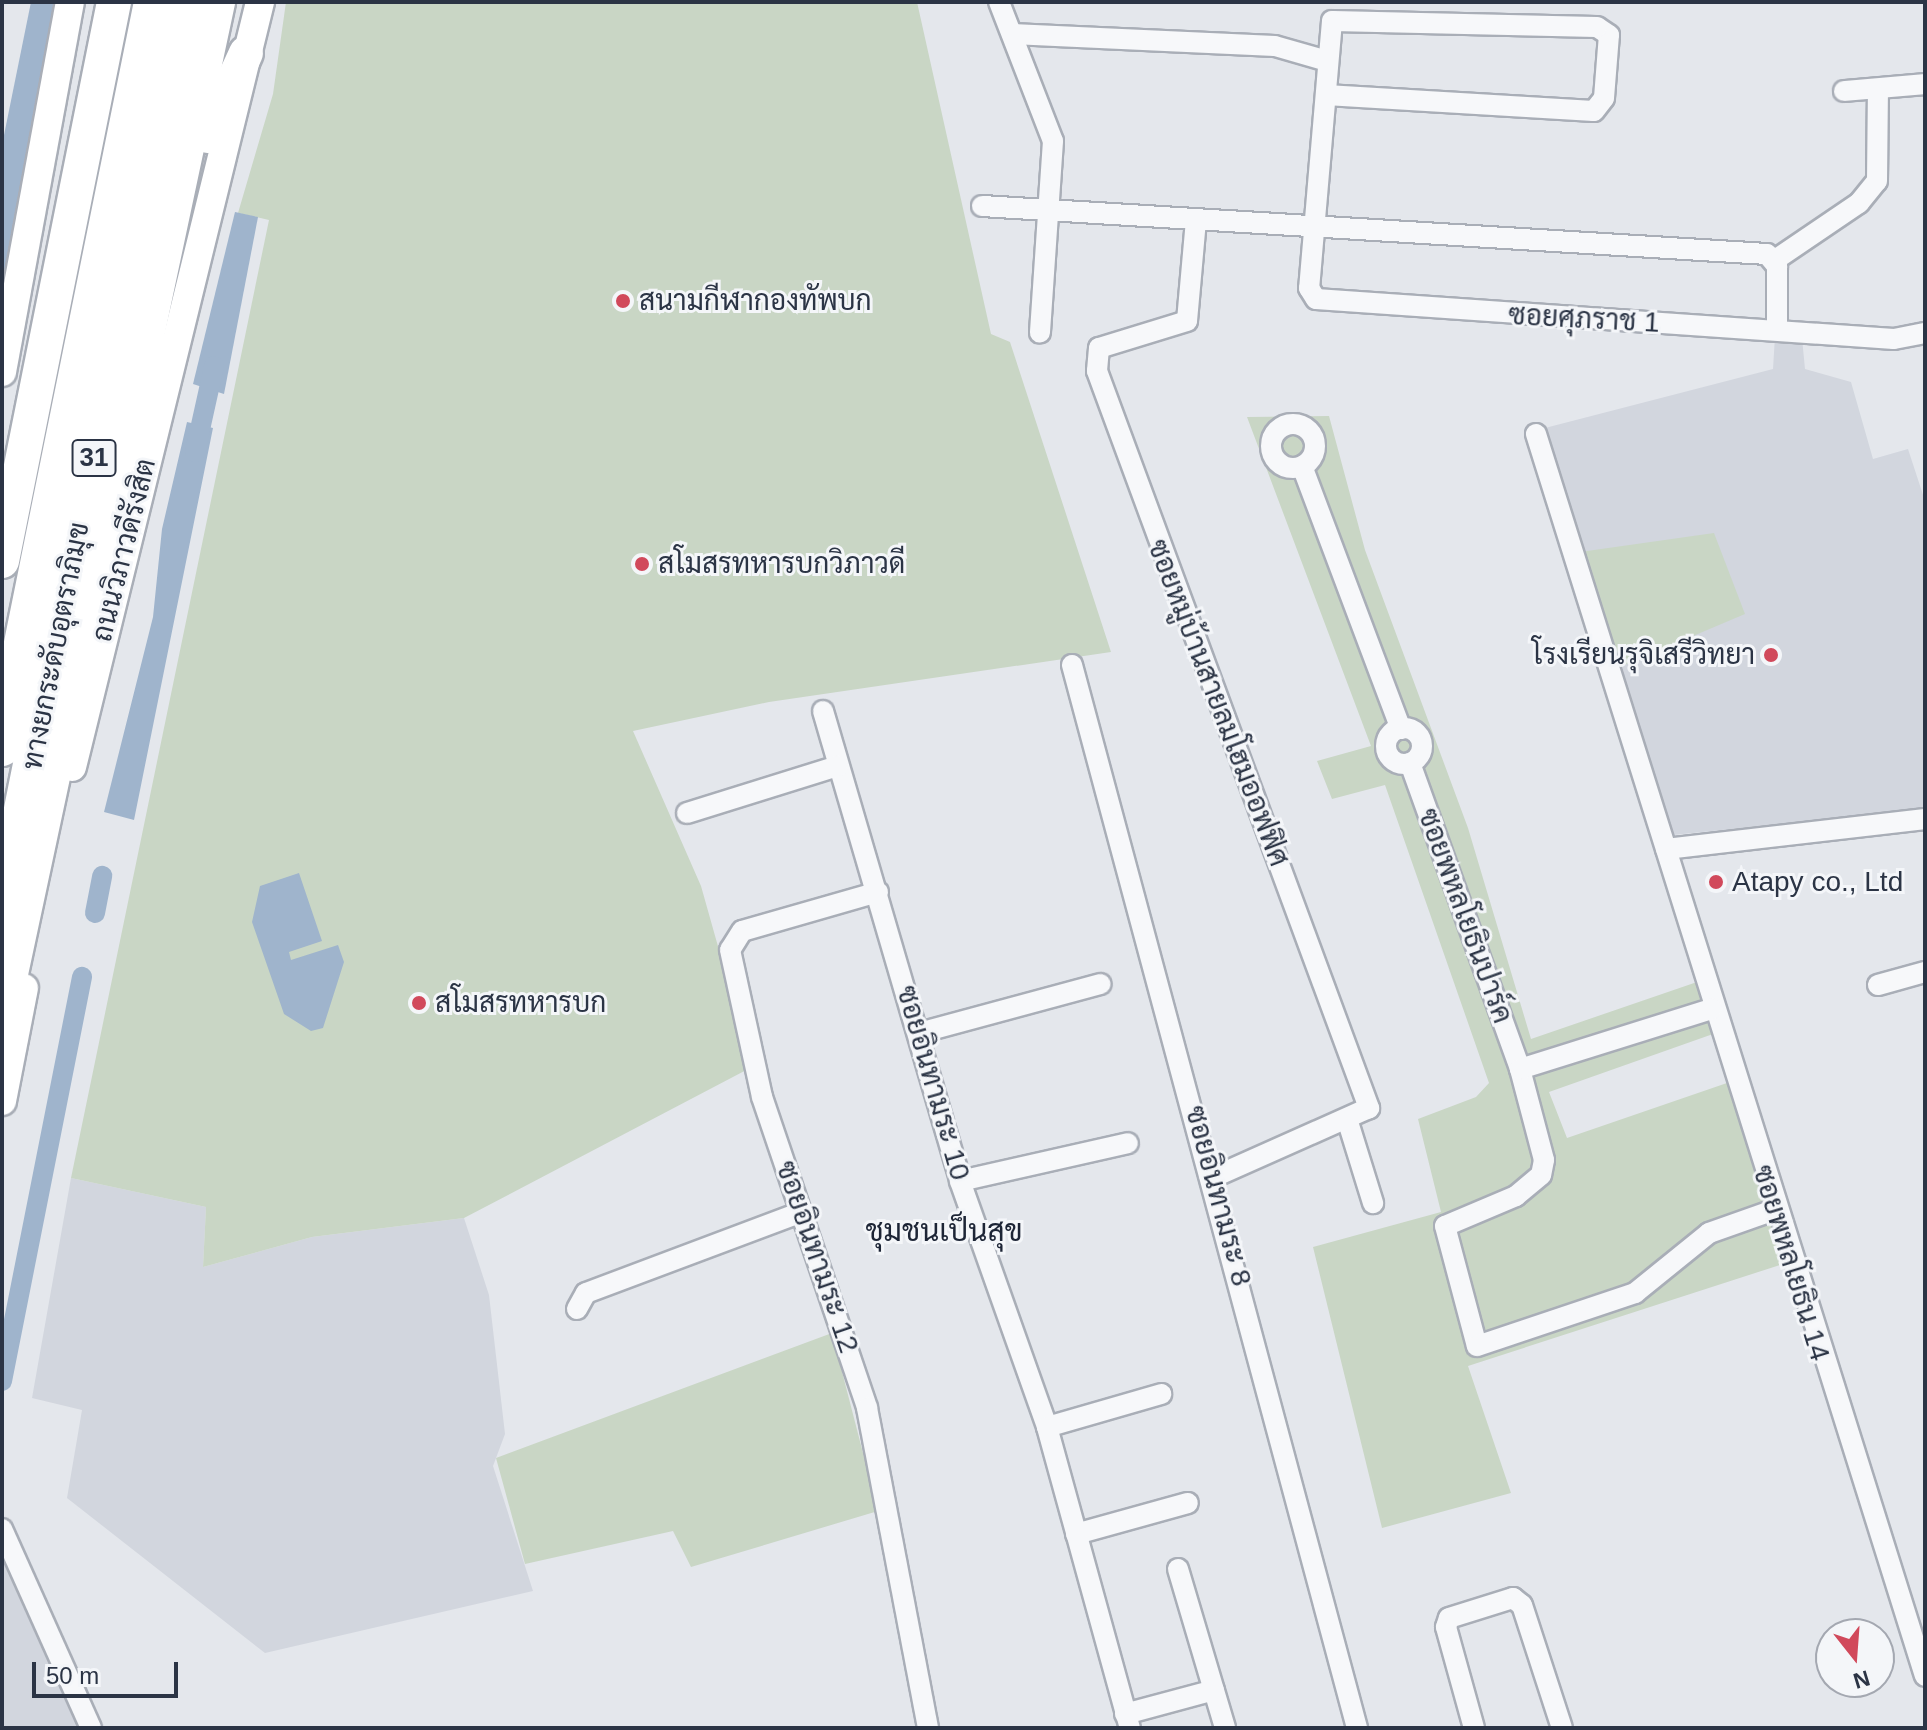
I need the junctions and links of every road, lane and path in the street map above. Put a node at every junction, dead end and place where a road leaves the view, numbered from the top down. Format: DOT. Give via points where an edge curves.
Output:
graph roads {
  1 [pos="70,2"];
  2 [pos="114,2"];
  3 [pos="153,2"];
  4 [pos="185,2"];
  5 [pos="218,2"];
  6 [pos="260,2"];
  7 [pos="999,2"];
  8 [pos="1012,34"];
  9 [pos="246,53"];
  10 [pos="1327,61"];
  11 [pos="1925,84"];
  12 [pos="1878,89"];
  13 [pos="1844,91"];
  14 [pos="1326,95"];
  15 [pos="982,206"];
  16 [pos="1050,211"];
  17 [pos="173,217"];
  18 [pos="1196,220"];
  19 [pos="1312,228"];
  20 [pos="1775,260"];
  21 [pos="1777,327"];
  22 [pos="1040,333"];
  23 [pos="1925,333"];
  24 [pos="2,372"];
  25 [pos="1536,434"];
  26 [pos="1302,466"];
  27 [pos="2,561"];
  28 [pos="1072,665"];
  29 [pos="823,711"];
  30 [pos="2,747"];
  31 [pos="838,766"];
  32 [pos="687,813"];
  33 [pos="1925,819"];
  34 [pos="1666,849"];
  35 [pos="878,892"];
  36 [pos="2,914"];
  37 [pos="1925,972"];
  38 [pos="1101,984"];
  39 [pos="1878,985"];
  40 [pos="1712,1009"];
  41 [pos="2,1016"];
  42 [pos="919,1033"];
  43 [pos="1520,1069"];
  44 [pos="2,1101"];
  45 [pos="1348,1122"];
  46 [pos="1128,1143"];
  47 [pos="1214,1177"];
  48 [pos="960,1181"];
  49 [pos="1373,1203"];
  50 [pos="1774,1210"];
  51 [pos="799,1213"];
  52 [pos="577,1309"];
  53 [pos="1161,1394"];
  54 [pos="1047,1427"];
  55 [pos="1188,1503"];
  56 [pos="2,1529"];
  57 [pos="1076,1534"];
  58 [pos="1178,1569"];
  59 [pos="1925,1676"];
  60 [pos="1214,1690"];
  61 [pos="1127,1721"];
  62 [pos="91,1728"];
  63 [pos="928,1728"];
  64 [pos="1225,1728"];
  65 [pos="1357,1728"];
  66 [pos="1474,1728"];
  67 [pos="1562,1728"];
  1 -- 24 [label="main road"];
  2 -- 27 [label="highway"];
  3 -- 30 [label="highway, ทางยกระดับอุตราภิมุข / 31"];
  4 -- 36 [label="highway, ทางยกระดับอุตราภิมุข / 31"];
  5 -- 17 [label="highway, ถนนวิภาวดีรังสิต / 31"];
  6 -- 9 [label="main road, ถนนวิภาวดีรังสิต / 31"];
  7 -- 8 [label="street"];
  8 -- 10 [label="street" via="1275,46"];
  8 -- 16 [label="street" via="1053,141"];
  9 -- 17 [label="highway"];
  9 -- 44 [label="main road, ถนนวิภาวดีรังสิต / 31" via="55,839"];
  10 -- 14 [label="street, ซอยศุภราช 1"];
  10 -- 14 [label="street, ซอยศุภราช 1" via="1328,28 1350,16 1597,27 1610,47 1604,98 1594,111"];
  11 -- 12 [label="street"];
  12 -- 13 [label="street"];
  12 -- 20 [label="street" via="1877,181 1859,203"];
  14 -- 19 [label="street, ซอยศุภราช 1"];
  15 -- 16 [label="street"];
  16 -- 18 [label="street"];
  16 -- 22 [label="street"];
  17 -- 41 [label="highway, ถนนวิภาวดีรังสิต / 31"];
  18 -- 19 [label="street"];
  18 -- 45 [label="street, ซอยหมู่บ้านสายลมโฮมออฟฟิศ" via="1190,316 1099,348 1097,371 1188,634 1369,1097 1366,1113"];
  19 -- 20 [label="street"];
  19 -- 21 [label="street, ซอยศุภราช 1" via="1309,288 1323,301"];
  20 -- 21 [label="street"];
  21 -- 23 [label="street, ซอยศุภราช 1" via="1894,339"];
  25 -- 34 [label="street, ซอยพหลโยธิน 14"];
  26 -- 43 [label="street, ซอยพหลโยธินปาร์ค" via="1401,729 1387,750 1410,763"];
  28 -- 47 [label="street, ซอยอินทามระ 8"];
  29 -- 31 [label="street, ซอยอินทามระ 10"];
  31 -- 32 [label="street"];
  31 -- 35 [label="street, ซอยอินทามระ 10"];
  33 -- 34 [label="street"];
  34 -- 40 [label="street, ซอยพหลโยธิน 14"];
  35 -- 42 [label="street, ซอยอินทามระ 10"];
  35 -- 51 [label="street, ซอยอินทามระ 12" via="742,931 732,943 758,1083"];
  37 -- 39 [label="street"];
  38 -- 42 [label="street"];
  40 -- 43 [label="street"];
  40 -- 50 [label="street, ซอยพหลโยธิน 14"];
  42 -- 48 [label="street, ซอยอินทามระ 10"];
  43 -- 50 [label="street, ซอยพหลโยธินปาร์ค" via="1540,1131 1541,1175 1516,1196 1445,1226 1477,1346 1635,1293 1709,1233"];
  45 -- 47 [label="street"];
  45 -- 49 [label="street"];
  46 -- 48 [label="street"];
  47 -- 65 [label="street, ซอยอินทามระ 8"];
  48 -- 54 [label="street, ซอยอินทามระ 10"];
  50 -- 59 [label="street, ซอยพหลโยธิน 14"];
  51 -- 52 [label="street" via="586,1293"];
  51 -- 63 [label="street, ซอยอินทามระ 12" via="867,1408"];
  53 -- 54 [label="street"];
  54 -- 57 [label="street, ซอยอินทามระ 10"];
  55 -- 57 [label="street"];
  56 -- 62 [label="street"];
  57 -- 61 [label="street, ซอยอินทามระ 10"];
  58 -- 60 [label="street"];
  60 -- 61 [label="street"];
  60 -- 64 [label="street"];
  66 -- 67 [label="street" via="1446,1627 1449,1618 1513,1598 1522,1605"];
}
